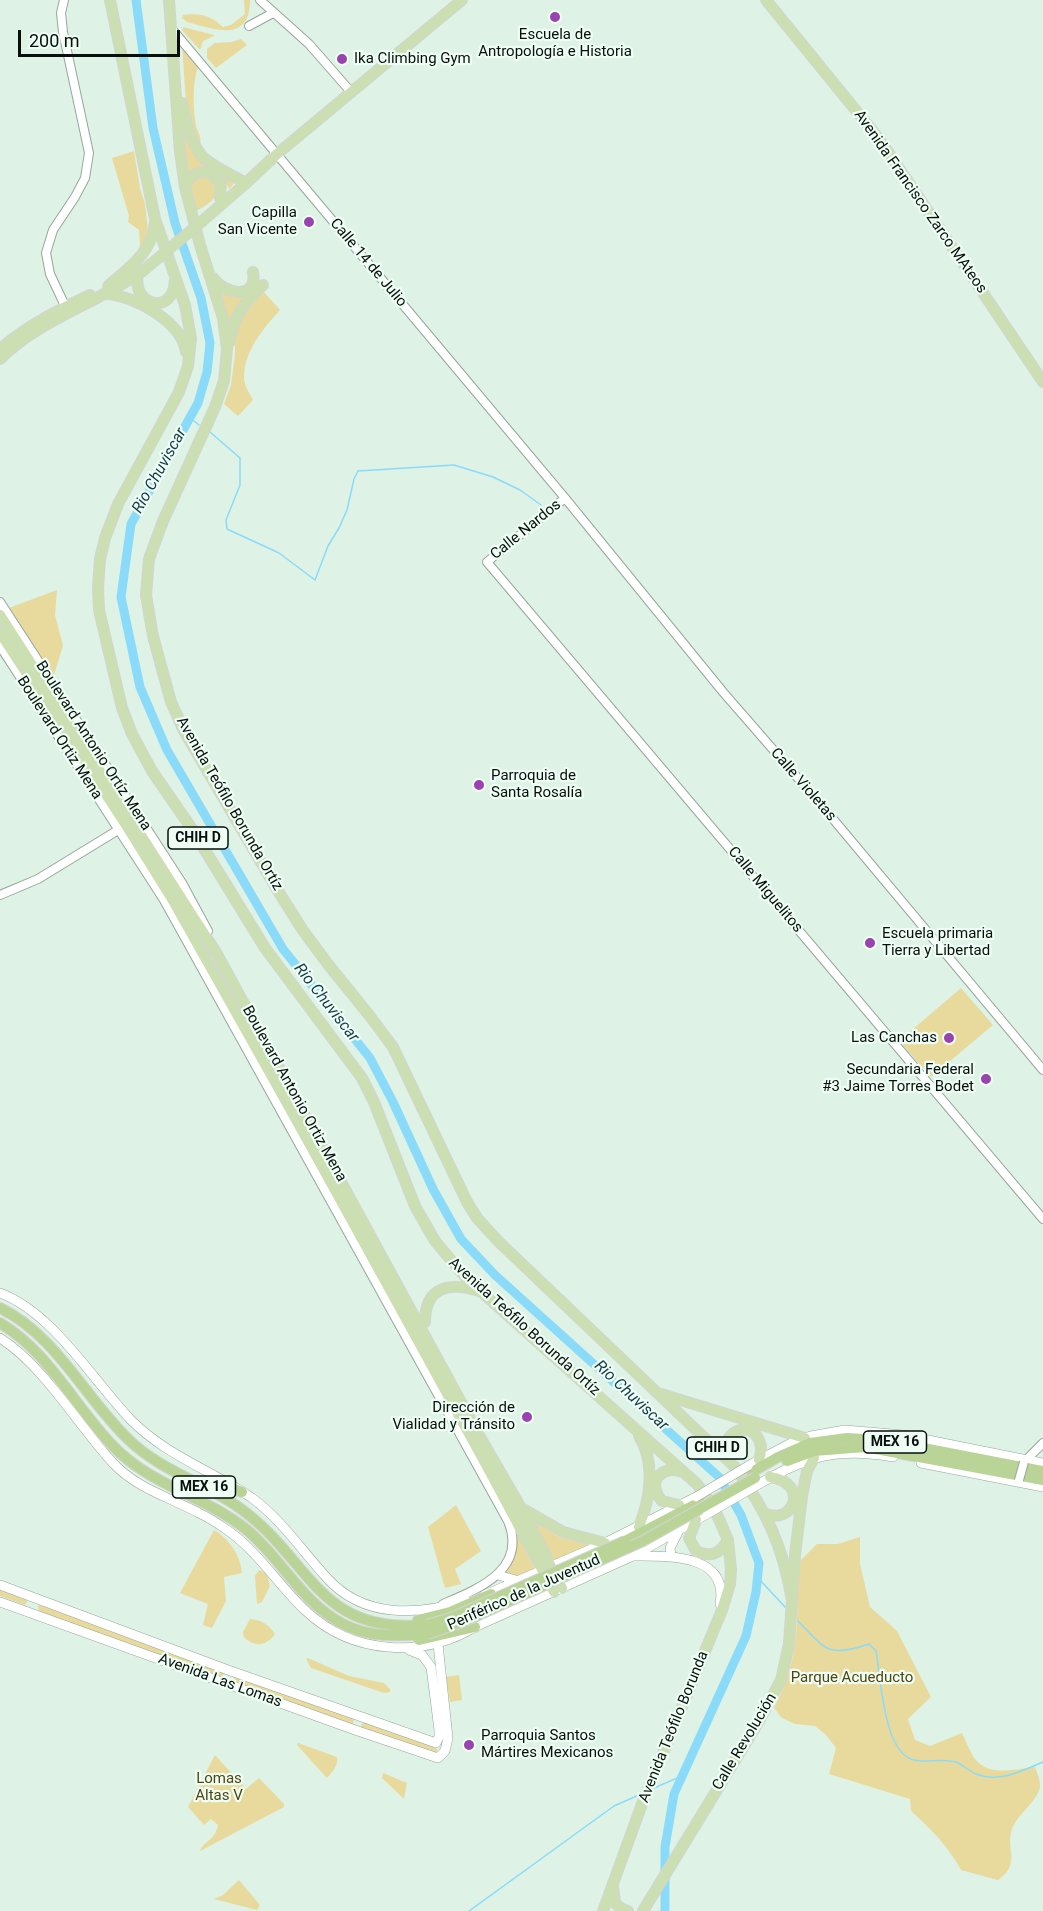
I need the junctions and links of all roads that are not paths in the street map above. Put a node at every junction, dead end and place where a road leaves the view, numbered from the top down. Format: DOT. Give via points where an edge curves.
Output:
graph roads {
  1 [pos="64,0"];
  2 [pos="111,0"];
  3 [pos="169,0"];
  4 [pos="260,0"];
  5 [pos="462,0"];
  6 [pos="766,0"];
  7 [pos="273,13"];
  8 [pos="249,26"];
  9 [pos="171,28"];
  10 [pos="175,80"];
  11 [pos="351,92"];
  12 [pos="277,153"];
  13 [pos="246,180"];
  14 [pos="185,187"];
  15 [pos="220,198"];
  16 [pos="155,219"];
  17 [pos="198,220"];
  18 [pos="142,269"];
  19 [pos="253,272"];
  20 [pos="209,273"];
  21 [pos="175,276"];
  22 [pos="263,285"];
  23 [pos="107,290"];
  24 [pos="67,309"];
  25 [pos="227,349"];
  26 [pos="0,350"];
  27 [pos="0,359"];
  28 [pos="188,366"];
  29 [pos="1043,382"];
  30 [pos="565,498"];
  31 [pos="487,562"];
  32 [pos="0,602"];
  33 [pos="0,615"];
  34 [pos="0,633"];
  35 [pos="0,646"];
  36 [pos="126,825"];
  37 [pos="0,895"];
  38 [pos="217,954"];
  39 [pos="1043,1070"];
  40 [pos="1043,1219"];
  41 [pos="0,1293"];
  42 [pos="483,1293"];
  43 [pos="0,1308"];
  44 [pos="425,1322"];
  45 [pos="0,1323"];
  46 [pos="0,1338"];
  47 [pos="659,1393"];
  48 [pos="619,1413"];
  49 [pos="459,1423"];
  50 [pos="805,1438"];
  51 [pos="1043,1443"];
  52 [pos="778,1450"];
  53 [pos="722,1453"];
  54 [pos="814,1458"];
  55 [pos="1024,1461"];
  56 [pos="1043,1463"];
  57 [pos="1043,1471"];
  58 [pos="755,1472"];
  59 [pos="685,1473"];
  60 [pos="770,1478"];
  61 [pos="192,1480"];
  62 [pos="1043,1480"];
  63 [pos="1019,1481"];
  64 [pos="1043,1487"];
  65 [pos="242,1492"];
  66 [pos="698,1499"];
  67 [pos="679,1506"];
  68 [pos="521,1508"];
  69 [pos="764,1514"];
  70 [pos="696,1520"];
  71 [pos="639,1527"];
  72 [pos="678,1531"];
  73 [pos="728,1540"];
  74 [pos="605,1543"];
  75 [pos="633,1556"];
  76 [pos="671,1557"];
  77 [pos="547,1569"];
  78 [pos="498,1575"];
  79 [pos="519,1581"];
  80 [pos="0,1585"];
  81 [pos="558,1590"];
  82 [pos="491,1594"];
  83 [pos="792,1600"];
  84 [pos="0,1602"];
  85 [pos="429,1610"];
  86 [pos="378,1623"];
  87 [pos="475,1627"];
  88 [pos="427,1629"];
  89 [pos="381,1635"];
  90 [pos="710,1641"];
  91 [pos="438,1644"];
  92 [pos="401,1648"];
  93 [pos="614,1879"];
  94 [pos="644,1909"];
  95 [pos="603,1911"];
  96 [pos="630,1911"];
  1 -- 24 [label="street" via="63,32 89,153 80,188 53,230 46,253 50,274"];
  2 -- 16 [label="main road, Avenida Teófilo Borunda Ortíz / CHIH D"];
  3 -- 9 [label="main road, Avenida Teófilo Borunda Ortíz / CHIH D"];
  4 -- 7 [label="street"];
  5 -- 11 [label="main road"];
  6 -- 29 [label="main road, Avenida Francisco Zarco MAteos" via="880,140"];
  7 -- 8 [label="street"];
  7 -- 11 [label="street" via="309,44"];
  9 -- 10 [label="main road, Avenida Teófilo Borunda Ortíz / CHIH D"];
  9 -- 12 [label="street, Calle 14 de Julio"];
  10 -- 13 [label="main road" via="200,153"];
  10 -- 14 [label="main road, Avenida Teófilo Borunda Ortíz / CHIH D"];
  11 -- 12 [label="main road"];
  12 -- 13 [label="main road"];
  12 -- 30 [label="street, Calle 14 de Julio"];
  13 -- 15 [label="main road"];
  13 -- 17 [label="main road"];
  14 -- 15 [label="main road" via="198,172 210,173 221,183"];
  14 -- 20 [label="main road, Avenida Teófilo Borunda Ortíz / CHIH D"];
  15 -- 17 [label="main road"];
  16 -- 21 [label="main road, Avenida Teófilo Borunda Ortíz / CHIH D"];
  16 -- 23 [label="main road" via="152,237 142,256"];
  17 -- 18 [label="main road"];
  18 -- 21 [label="main road" via="136,286 157,303 171,297"];
  18 -- 23 [label="main road"];
  19 -- 20 [label="main road" via="249,288 236,293 222,288"];
  20 -- 25 [label="main road, Avenida Teófilo Borunda Ortíz / CHIH D" via="223,318"];
  21 -- 28 [label="main road, Avenida Teófilo Borunda Ortíz / CHIH D" via="189,324"];
  22 -- 25 [label="main road" via="237,314"];
  23 -- 24 [label="main road"];
  23 -- 28 [label="main road" via="132,299 180,334"];
  24 -- 26 [label="main road" via="23,331"];
  24 -- 27 [label="main road"];
  25 -- 47 [label="main road, Avenida Teófilo Borunda Ortíz / CHIH D" via="224,381 215,407 149,559 149,615 171,702 275,886 312,943 393,1047 477,1218"];
  28 -- 42 [label="main road, Avenida Teófilo Borunda Ortíz / CHIH D" via="179,392 111,520 100,559 99,610 122,708 152,771 265,948 362,1078 415,1206 435,1241"];
  30 -- 31 [label="street, Calle Nardos"];
  30 -- 39 [label="street, Calle Violetas" via="723,692"];
  31 -- 40 [label="street, Calle Miguelitos"];
  32 -- 38 [label="street, Boulevard Antonio Ortíz Mena" via="182,883"];
  33 -- 36 [label="main road, Boulevard Antonio Ortiz Mena"];
  34 -- 36 [label="main road, Boulevard Antonio Ortiz Mena"];
  35 -- 36 [label="street, Boulevard Ortiz Mena"];
  36 -- 37 [label="street" via="38,879"];
  36 -- 38 [label="main road, Boulevard Antonio Ortiz Mena"];
  36 -- 49 [label="main road, Boulevard Antonio Ortiz Mena" via="251,1038"];
  38 -- 68 [label="main road, Boulevard Antonio Ortiz Mena"];
  41 -- 65 [label="main road" via="22,1305 54,1332 148,1437"];
  42 -- 44 [label="main road" via="460,1287 439,1290 426,1304"];
  42 -- 48 [label="main road, Avenida Teófilo Borunda Ortíz / CHIH D"];
  43 -- 61 [label="highway, Periférico de la Juventud / MEX 16" via="23,1321 44,1340 128,1439 159,1464"];
  45 -- 89 [label="highway, Periférico de la Juventud / MEX 16" via="41,1357 112,1446 130,1462 247,1530 274,1556 304,1595 330,1617 346,1626"];
  46 -- 92 [label="main road" via="37,1371 126,1475 233,1535 327,1628 375,1646"];
  47 -- 50 [label="main road"];
  47 -- 53 [label="main road, CHIH D"];
  48 -- 59 [label="main road, Avenida Teófilo Borunda Ortíz / CHIH D"];
  48 -- 71 [label="main road" via="648,1453 646,1506"];
  49 -- 77 [label="main road, Boulevard Antonio Ortiz Mena"];
  49 -- 78 [label="street, Boulevard Antonio Ortiz Mena" via="513,1534 512,1551"];
  50 -- 52 [label="main road"];
  50 -- 55 [label="main road" via="839,1430 863,1431"];
  51 -- 55 [label="street"];
  52 -- 58 [label="highway"];
  53 -- 58 [label="main road" via="728,1436 736,1430 751,1431 758,1437 762,1453"];
  53 -- 69 [label="main road, CHIH D" via="746,1482"];
  54 -- 60 [label="main road"];
  54 -- 63 [label="main road" via="868,1453"];
  54 -- 83 [label="main road" via="802,1496"];
  55 -- 56 [label="main road"];
  55 -- 63 [label="street, bridge"];
  57 -- 58 [label="highway, MEX 16" via="882,1440 847,1438 810,1443"];
  58 -- 60 [label="main road"];
  58 -- 62 [label="highway, MEX 16" via="814,1451 850,1447"];
  58 -- 66 [label="highway, MEX 16"];
  58 -- 70 [label="main road, bridge"];
  58 -- 88 [label="highway, Periférico de la Juventud / MEX 16, bridge" via="644,1541 465,1621"];
  59 -- 67 [label="main road" via="671,1469 663,1472 655,1485 662,1501"];
  59 -- 73 [label="main road, Avenida Teófilo Borunda Ortíz / CHIH D" via="708,1498"];
  60 -- 69 [label="main road" via="789,1484 794,1498 787,1512"];
  61 -- 65 [label="highway"];
  61 -- 86 [label="highway, Periférico de la Juventud / MEX 16" via="254,1519 280,1543 326,1598 355,1616"];
  63 -- 64 [label="main road"];
  65 -- 85 [label="main road" via="272,1515 326,1577 352,1598 384,1610"];
  66 -- 67 [label="main road"];
  66 -- 88 [label="highway, Periférico de la Juventud / MEX 16, bridge" via="625,1541"];
  67 -- 71 [label="main road"];
  68 -- 74 [label="main road" via="563,1532"];
  68 -- 77 [label="main road, Boulevard Antonio Ortiz Mena"];
  69 -- 83 [label="main road" via="783,1554"];
  70 -- 72 [label="main road"];
  70 -- 73 [label="main road" via="688,1538 696,1551 709,1556 716,1554"];
  71 -- 74 [label="main road"];
  72 -- 75 [label="main road"];
  72 -- 76 [label="main road" via="670,1548"];
  73 -- 90 [label="main road, Avenida Teófilo Borunda" via="729,1584"];
  74 -- 77 [label="main road"];
  75 -- 76 [label="main road"];
  75 -- 81 [label="main road"];
  76 -- 90 [label="main road" via="701,1564 721,1584 720,1606"];
  77 -- 79 [label="main road"];
  77 -- 81 [label="main road, Boulevard Antonio Ortiz Mena"];
  78 -- 79 [label="main road"];
  78 -- 85 [label="street"];
  79 -- 82 [label="main road"];
  80 -- 92 [label="main road, Avenida Las Lomas" via="411,1736 432,1743 438,1741 431,1667 422,1655"];
  81 -- 87 [label="main road"];
  82 -- 85 [label="main road"];
  82 -- 86 [label="highway" via="438,1616"];
  83 -- 94 [label="main road, Calle Revolución" via="789,1644 781,1680"];
  84 -- 91 [label="main road, Avenida Las Lomas" via="355,1730 441,1757 447,1738"];
  86 -- 88 [label="highway, Periférico de la Juventud / MEX 16"];
  87 -- 89 [label="highway" via="424,1640 392,1640"];
  87 -- 91 [label="main road"];
  88 -- 89 [label="highway, Periférico de la Juventud / MEX 16"];
  90 -- 93 [label="main road, Avenida Teófilo Borunda"];
  91 -- 92 [label="main road"];
  93 -- 95 [label="main road, Avenida Teófilo Borunda"];
  93 -- 96 [label="main road" via="615,1902"];
  94 -- 96 [label="main road"];
}
